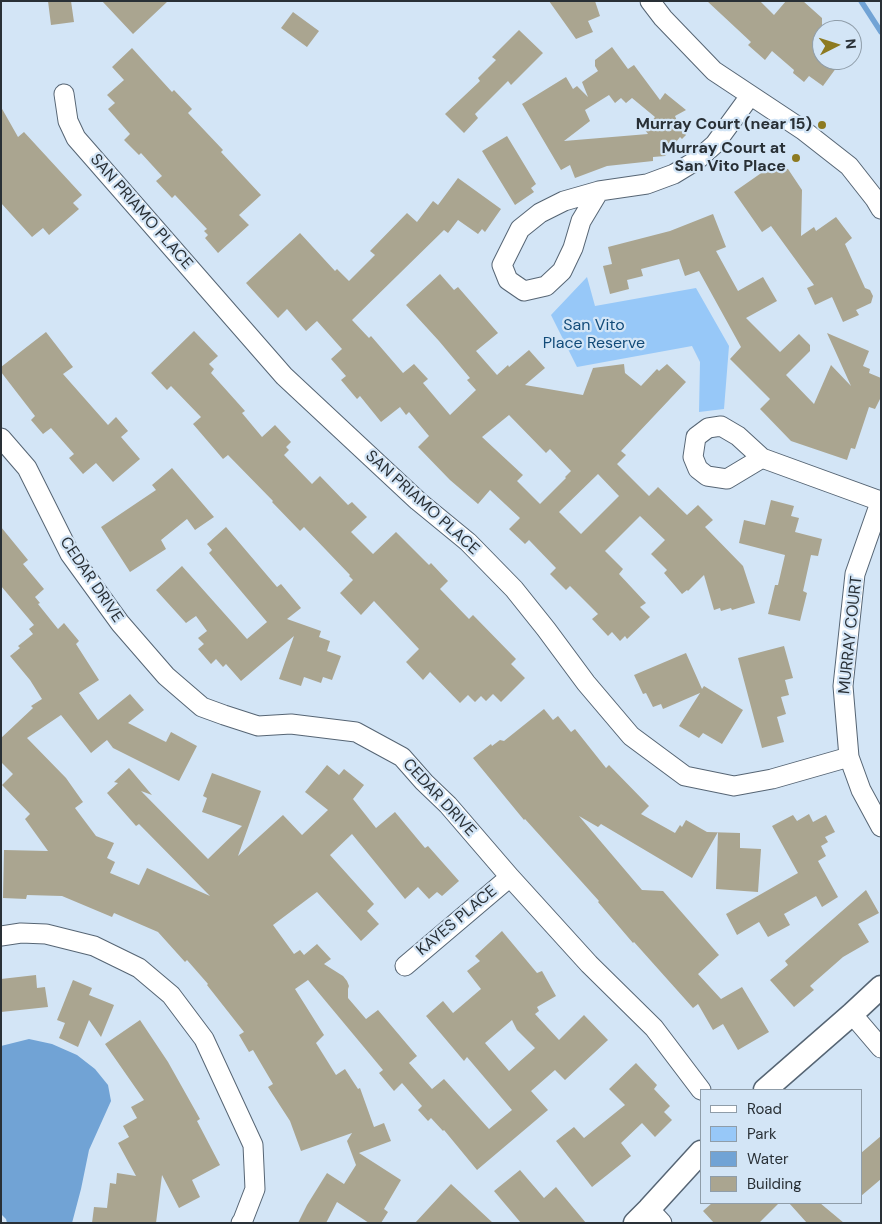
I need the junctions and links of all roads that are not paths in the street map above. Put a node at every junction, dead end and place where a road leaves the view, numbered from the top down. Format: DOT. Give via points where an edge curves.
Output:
graph roads {
  1 [pos="650,1"];
  2 [pos="64,94"];
  3 [pos="750,96"];
  4 [pos="598,191"];
  5 [pos="881,209"];
  6 [pos="1,438"];
  7 [pos="762,458"];
  8 [pos="880,501"];
  9 [pos="849,757"];
  10 [pos="881,827"];
  11 [pos="510,877"];
  12 [pos="1,936"];
  13 [pos="405,966"];
  14 [pos="881,987"];
  15 [pos="852,1014"];
  16 [pos="881,1048"];
  17 [pos="700,1089"];
  18 [pos="766,1089"];
  19 [pos="700,1153"];
  20 [pos="649,1218"];
  21 [pos="241,1223"];
  1 -- 3 [label="street" via="714,70"];
  2 -- 9 [label="street, SAN PRIAMO PLACE" via="68,121 76,138 284,376 418,502 468,542 514,589 630,736 685,776 734,786 772,780"];
  3 -- 4 [label="street" via="715,144 674,174 647,184"];
  3 -- 5 [label="street" via="803,130 849,166"];
  4 -- 4 [label="street" via="581,221 562,272 546,286 524,291 508,280 502,265 520,228 564,201"];
  6 -- 11 [label="street, CEDAR DRIVE" via="27,468 70,554 120,623 166,676 202,707 258,726 291,724 356,732 402,758"];
  7 -- 8 [label="street"];
  8 -- 9 [label="street, MURRAY COURT" via="855,574 843,686"];
  9 -- 10 [label="street, MURRAY COURT" via="861,790"];
  11 -- 13 [label="street, KAYES PLACE"];
  11 -- 17 [label="street, CEDAR DRIVE" via="589,964 654,1028"];
  12 -- 21 [label="street" via="46,934 94,946 139,968 171,995 204,1039 253,1145 255,1189"];
  14 -- 15 [label="street"];
  15 -- 16 [label="street"];
  15 -- 18 [label="street"];
  19 -- 20 [label="street"];
}
